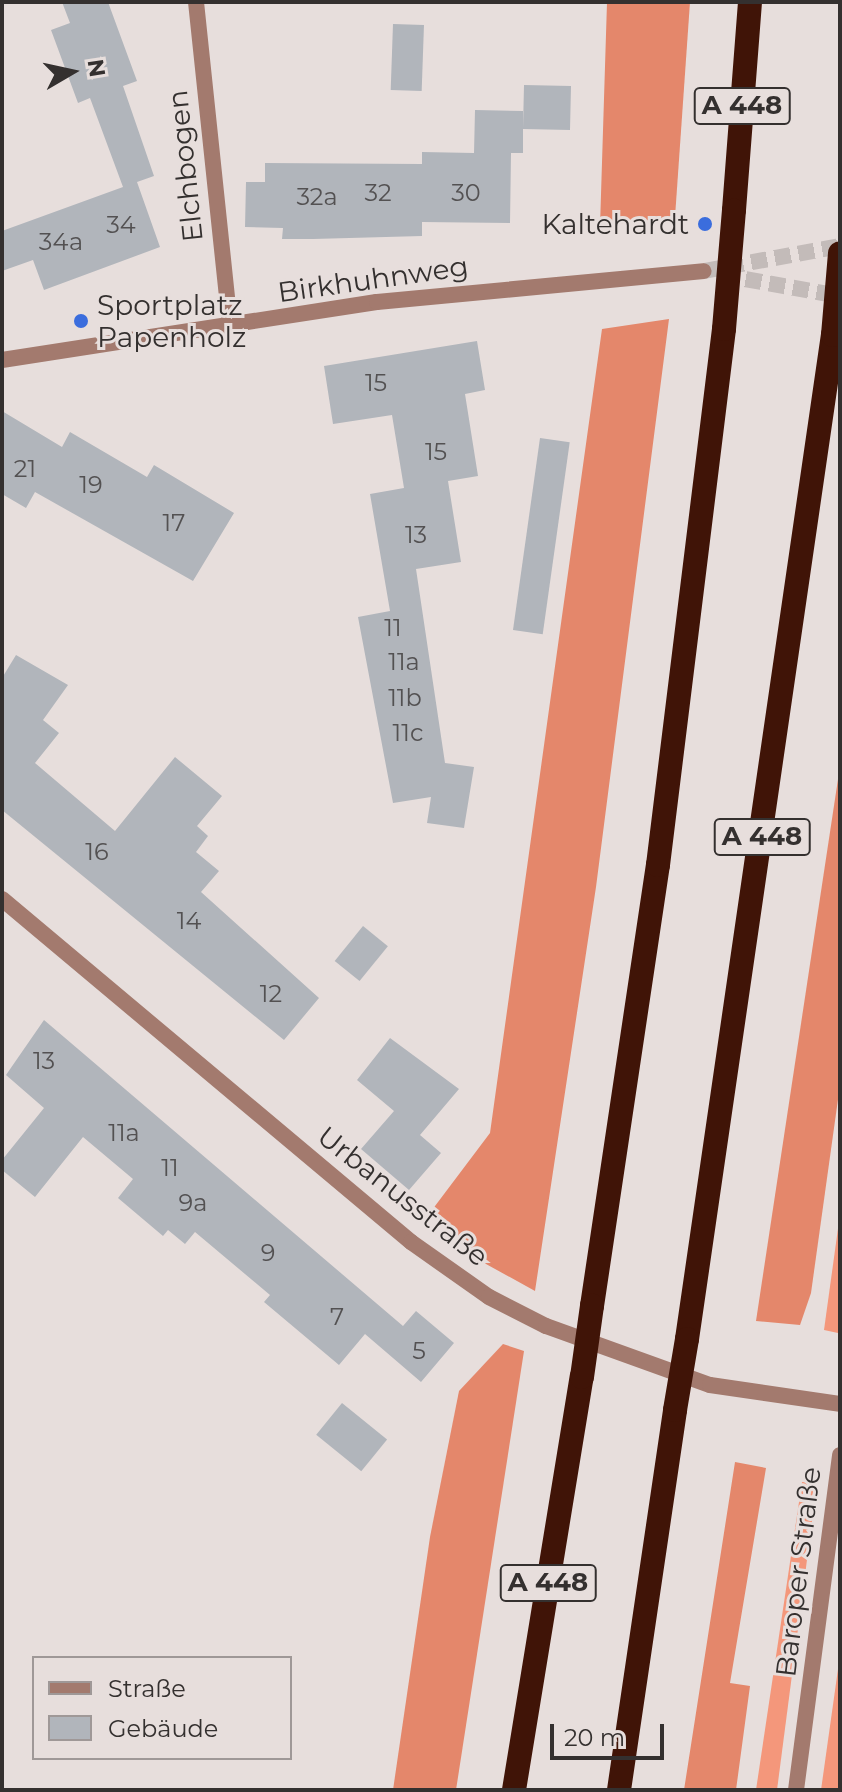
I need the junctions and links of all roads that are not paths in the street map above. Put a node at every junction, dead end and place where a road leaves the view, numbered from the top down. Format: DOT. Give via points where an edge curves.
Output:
graph roads {
  1 [pos="196,2"];
  2 [pos="750,2"];
  3 [pos="840,253"];
  4 [pos="704,271"];
  5 [pos="230,324"];
  6 [pos="2,360"];
  7 [pos="2,899"];
  8 [pos="840,1404"];
  9 [pos="840,1455"];
  10 [pos="514,1790"];
  11 [pos="619,1790"];
  12 [pos="796,1790"];
  1 -- 5 [label="street, Elchbogen"];
  2 -- 10 [label="highway, A 448, bridge" via="724,329 658,865"];
  3 -- 11 [label="highway, A 448, bridge" via="833,335"];
  4 -- 5 [label="street, Birkhuhnweg" via="467,292"];
  5 -- 6 [label="street, Birkhuhnweg"];
  7 -- 8 [label="street, Urbanusstraße" via="411,1242 489,1297 546,1326 710,1385"];
  9 -- 12 [label="street, Baroper Straße"];
}
